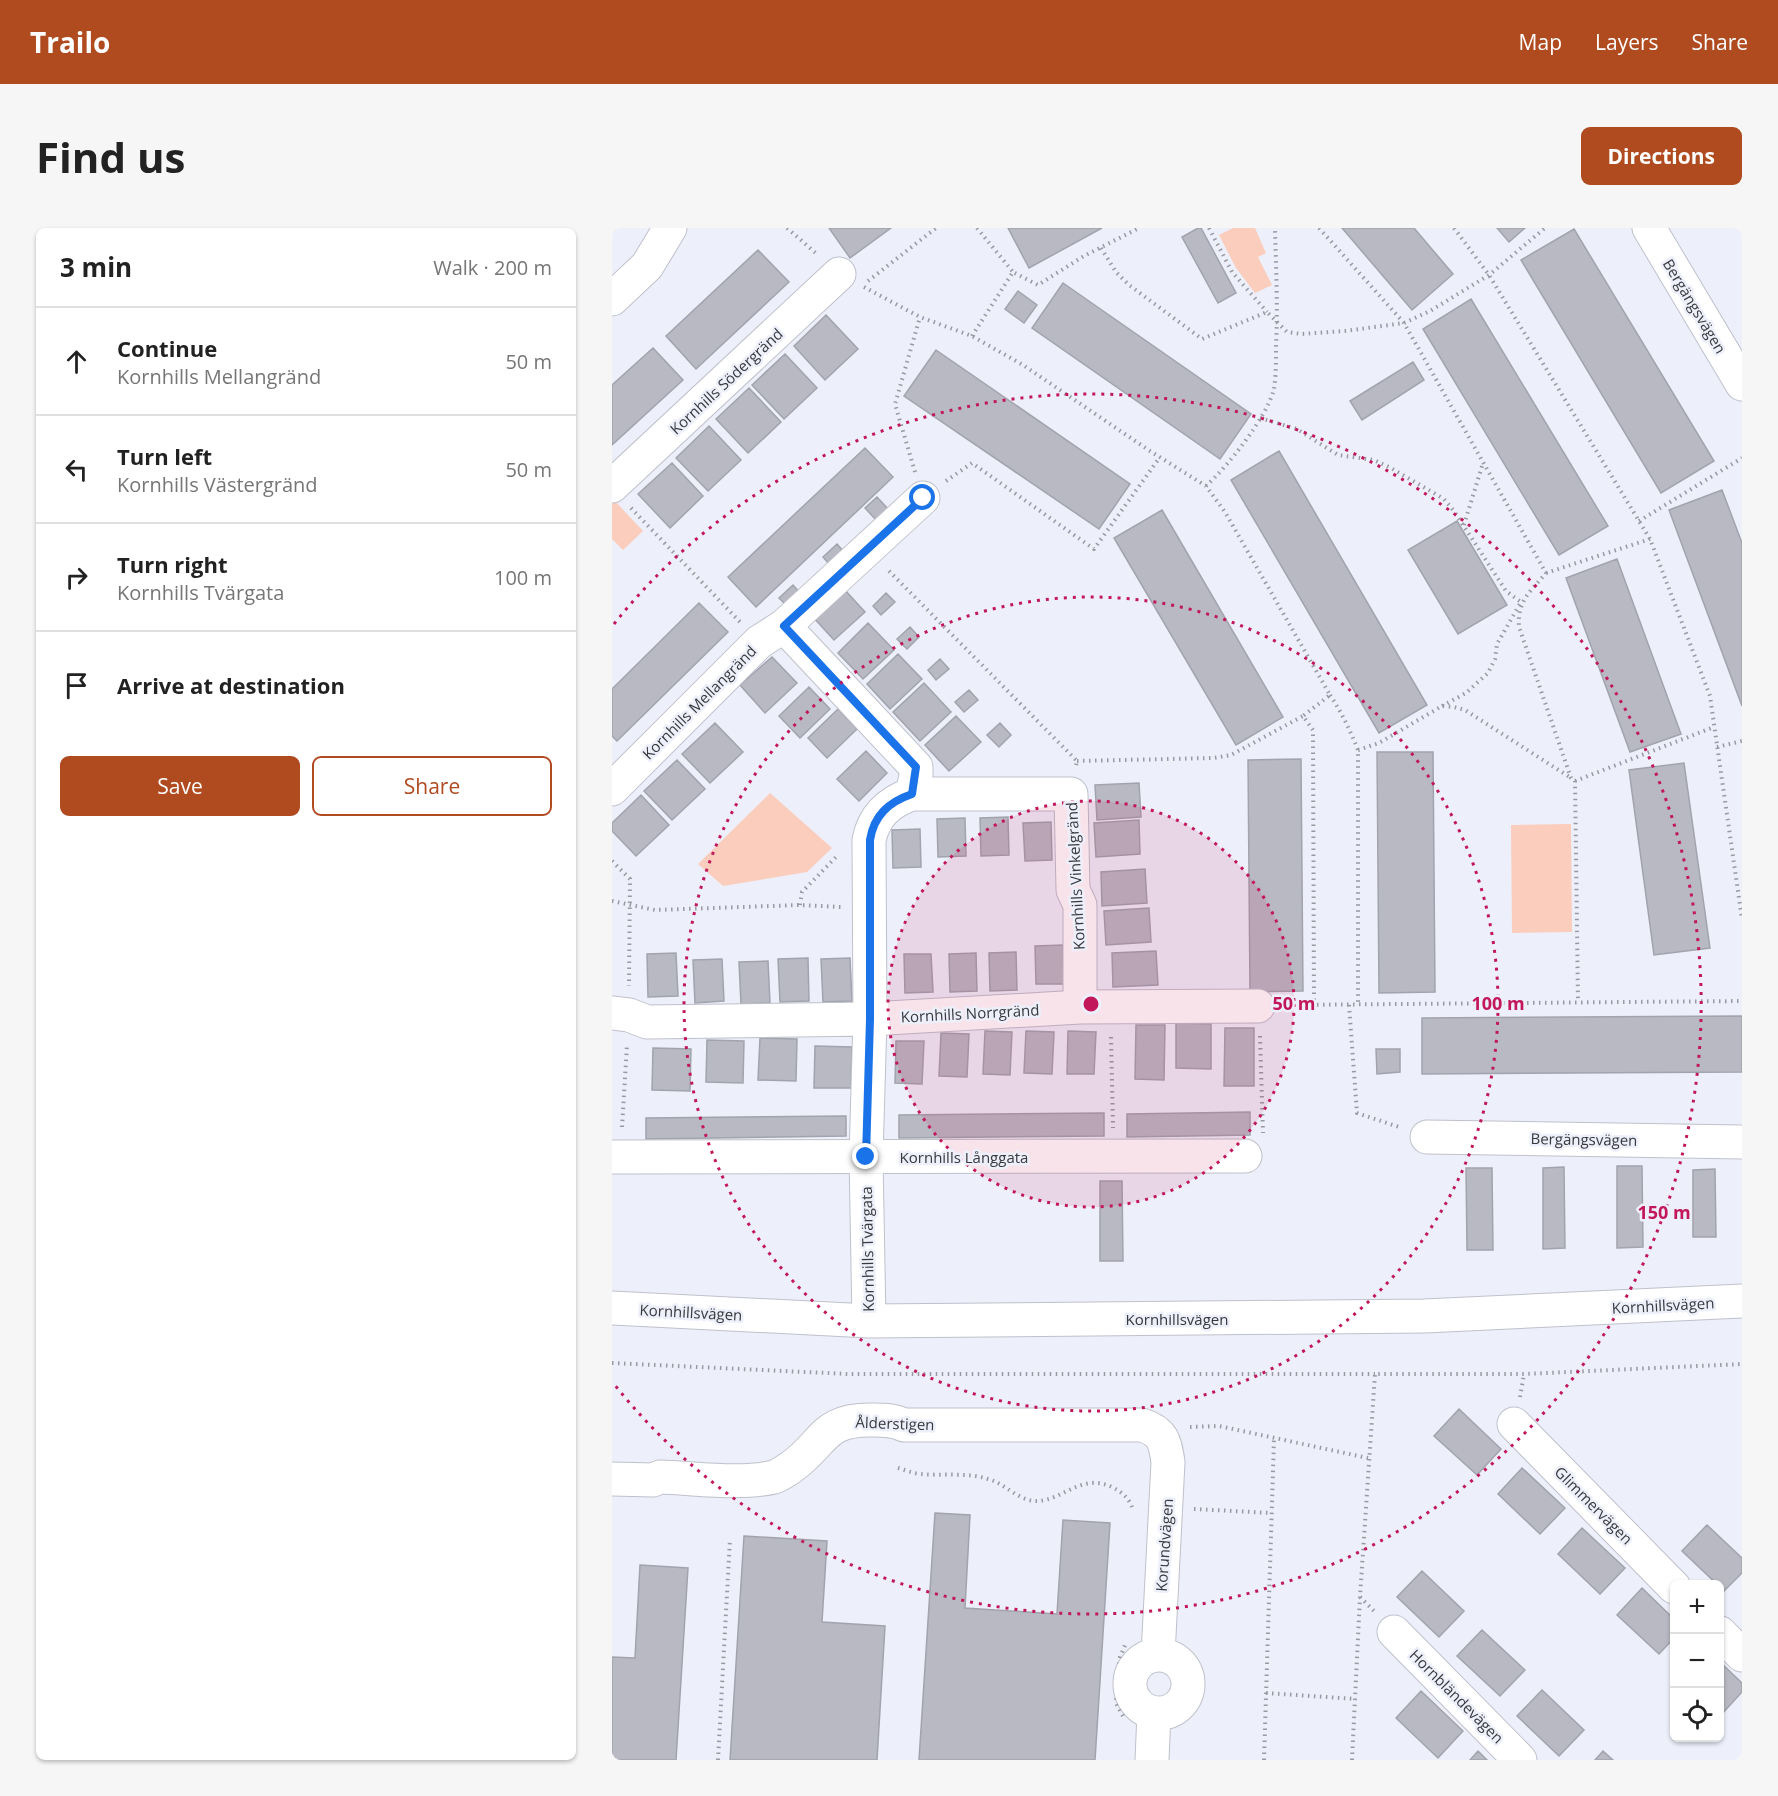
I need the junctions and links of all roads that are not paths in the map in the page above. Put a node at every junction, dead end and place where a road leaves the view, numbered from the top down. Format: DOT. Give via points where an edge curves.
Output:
graph roads {
  1 [pos="670,228"];
  2 [pos="1649,228"];
  3 [pos="839,274"];
  4 [pos="612,299"];
  5 [pos="1742,384"];
  6 [pos="620,495"];
  7 [pos="923,498"];
  8 [pos="771,634"];
  9 [pos="914,780"];
  10 [pos="612,789"];
  11 [pos="1258,1006"];
  12 [pos="1095,1007"];
  13 [pos="612,1013"];
  14 [pos="870,1019"];
  15 [pos="1427,1137"];
  16 [pos="1742,1142"];
  17 [pos="1245,1156"];
  18 [pos="612,1157"];
  19 [pos="866,1157"];
  20 [pos="1742,1301"];
  21 [pos="612,1308"];
  22 [pos="869,1321"];
  23 [pos="1514,1424"];
  24 [pos="1161,1436"];
  25 [pos="612,1479"];
  26 [pos="1670,1583"];
  27 [pos="1394,1632"];
  28 [pos="1720,1634"];
  29 [pos="1742,1655"];
  30 [pos="1152,1760"];
  31 [pos="1520,1760"];
  1 -- 4 [label="street" via="647,266"];
  2 -- 5 [label="street, Bergängsvägen"];
  3 -- 6 [label="street, Kornhills Södergränd"];
  7 -- 8 [label="street, Kornhills Mellangränd"];
  8 -- 9 [label="street"];
  8 -- 10 [label="street, Kornhills Mellangränd"];
  9 -- 12 [label="street, Kornhills Vinkelgränd" via="1071,794 1073,890 1080,905"];
  9 -- 14 [label="street, Kornhills Tvärgata" via="872,826"];
  11 -- 12 [label="street, Kornhills Norrgränd"];
  12 -- 14 [label="street, Kornhills Norrgränd"];
  13 -- 14 [label="street, Kornhills Norrgränd" via="647,1022"];
  14 -- 19 [label="street, Kornhills Tvärgata"];
  15 -- 16 [label="street, Bergängsvägen"];
  17 -- 19 [label="street, Kornhills Långgata"];
  18 -- 19 [label="street, Kornhills Långgata"];
  19 -- 22 [label="street, Kornhills Tvärgata"];
  20 -- 22 [label="street, Kornhillsvägen" via="1424,1317"];
  21 -- 22 [label="street, Kornhillsvägen"];
  23 -- 26 [label="street, Glimmervägen"];
  24 -- 25 [label="street, Ålderstigen" via="1142,1425 904,1425 896,1421 855,1420 835,1426 778,1476 742,1480"];
  24 -- 30 [label="street, Korundvägen" via="1168,1462 1158,1655 1181,1664 1189,1681 1184,1700 1176,1708 1154,1713"];
  27 -- 31 [label="street, Hornbländevägen"];
  28 -- 29 [label="street"];
}
